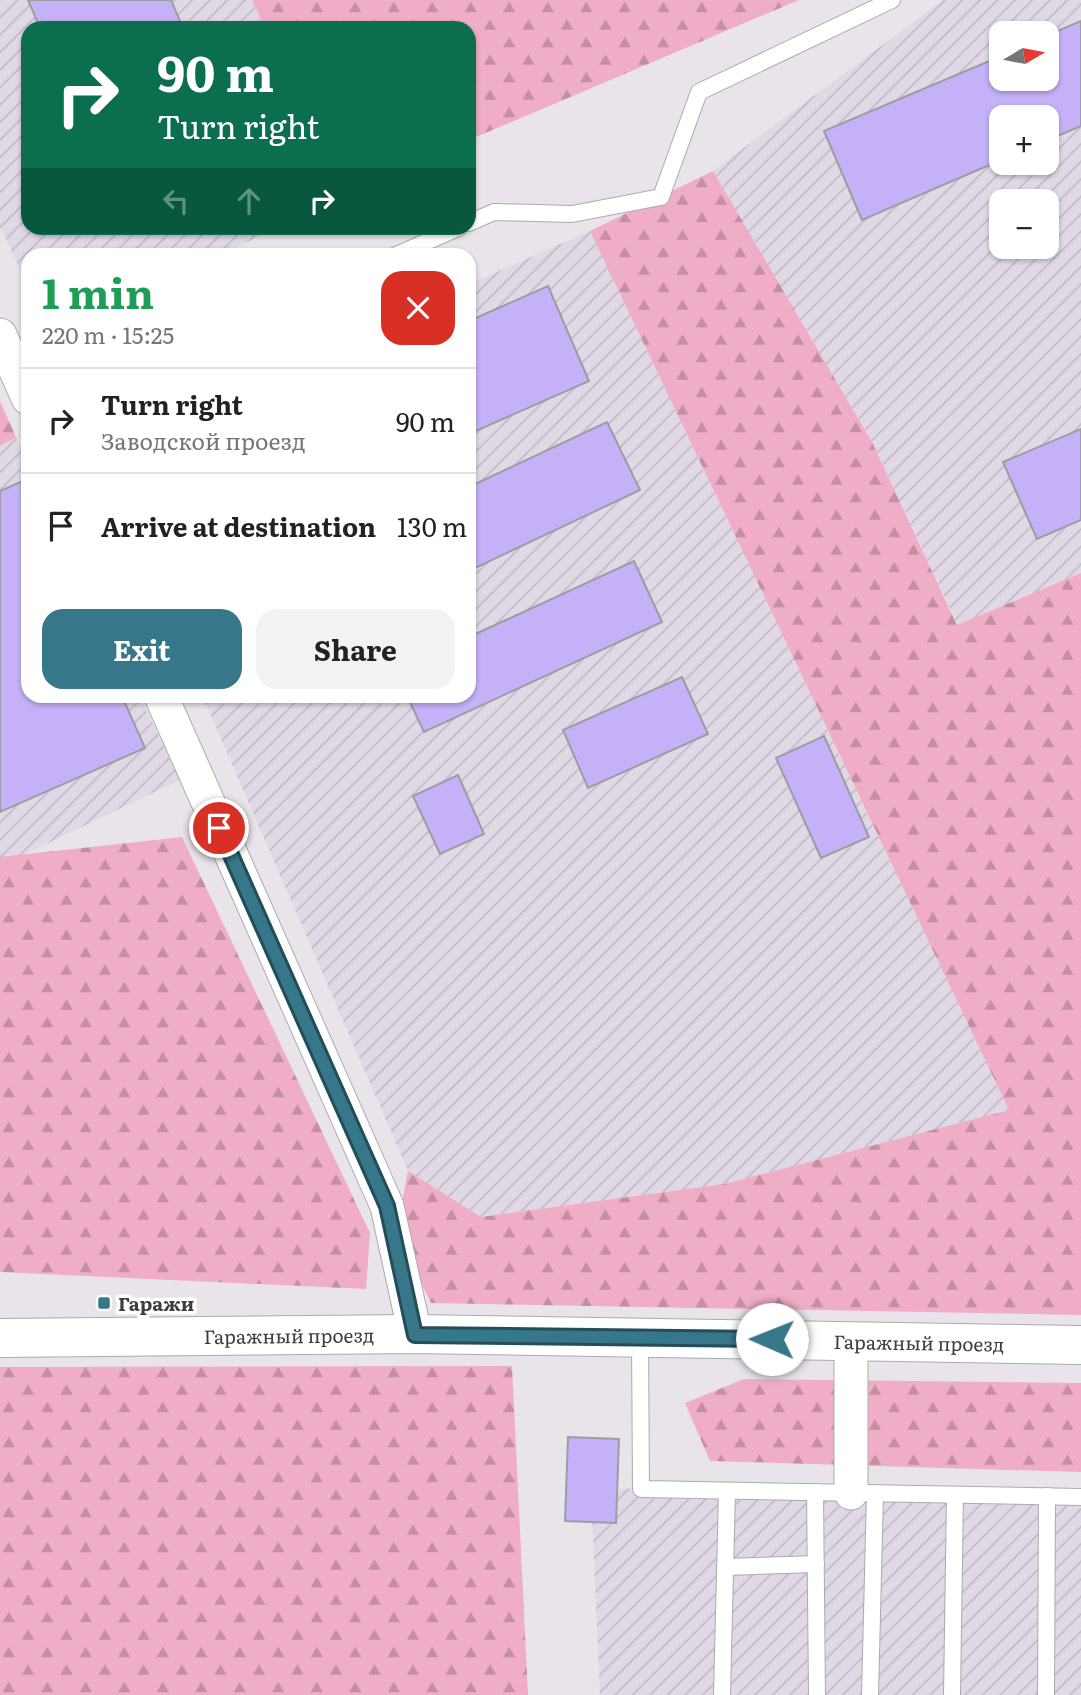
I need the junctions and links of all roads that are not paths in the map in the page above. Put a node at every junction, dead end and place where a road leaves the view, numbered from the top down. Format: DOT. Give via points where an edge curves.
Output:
graph roads {
  1 [pos="892,0"];
  2 [pos="476,220"];
  3 [pos="442,235"];
  4 [pos="412,248"];
  5 [pos="0,335"];
  6 [pos="21,382"];
  7 [pos="163,703"];
  8 [pos="415,1335"];
  9 [pos="0,1338"];
  10 [pos="640,1338"];
  11 [pos="851,1340"];
  12 [pos="1081,1345"];
  13 [pos="727,1490"];
  14 [pos="815,1492"];
  15 [pos="863,1493"];
  16 [pos="955,1495"];
  17 [pos="1047,1496"];
  18 [pos="1081,1497"];
  19 [pos="816,1564"];
  20 [pos="725,1567"];
  21 [pos="722,1695"];
  22 [pos="817,1695"];
  23 [pos="870,1695"];
  24 [pos="952,1695"];
  25 [pos="1046,1695"];
  1 -- 2 [label="lane" via="699,92 661,197 572,214 494,212"];
  3 -- 4 [label="lane"];
  5 -- 6 [label="street"];
  7 -- 8 [label="street" via="387,1206"];
  8 -- 9 [label="street, Гаражный проезд"];
  8 -- 10 [label="street, Гаражный проезд"];
  10 -- 11 [label="street, Гаражный проезд"];
  10 -- 13 [label="lane" via="641,1489"];
  11 -- 12 [label="street, Гаражный проезд"];
  11 -- 15 [label="street"];
  13 -- 14 [label="lane"];
  13 -- 20 [label="lane"];
  14 -- 15 [label="lane"];
  14 -- 19 [label="lane"];
  15 -- 16 [label="lane"];
  15 -- 23 [label="lane"];
  16 -- 17 [label="lane"];
  16 -- 24 [label="lane"];
  17 -- 18 [label="lane"];
  17 -- 25 [label="lane"];
  19 -- 20 [label="lane"];
  19 -- 22 [label="lane"];
  20 -- 21 [label="lane"];
}
